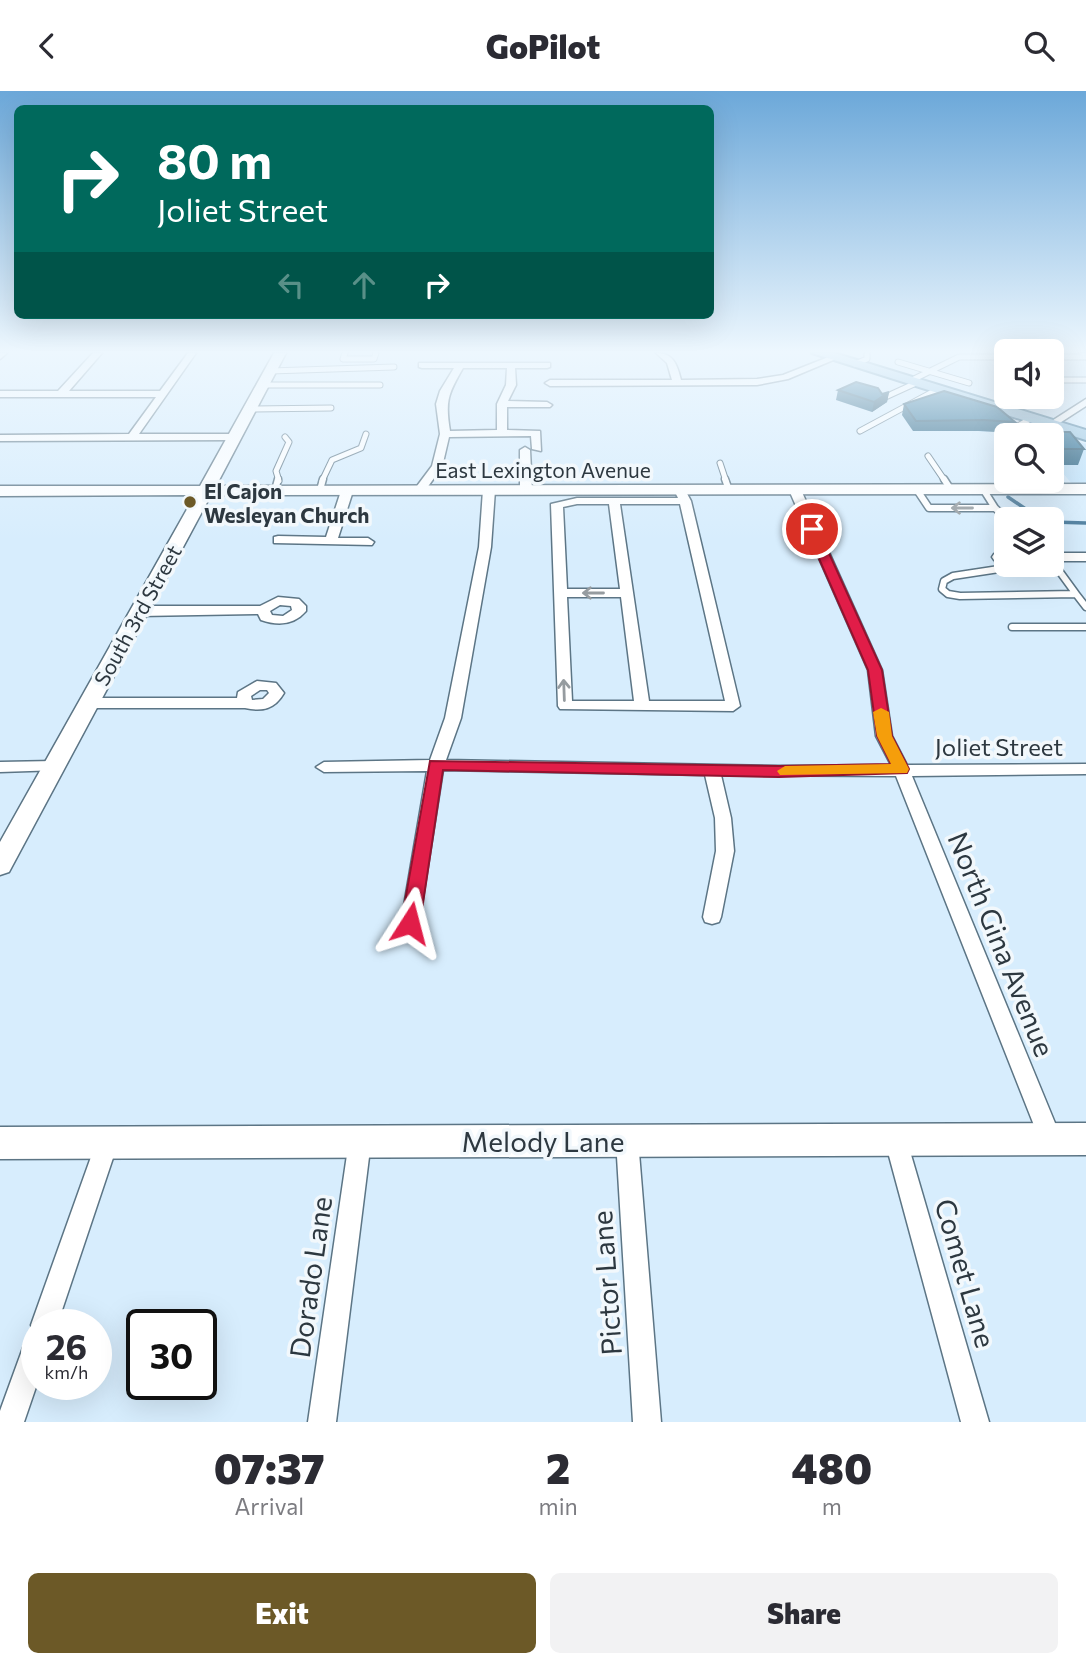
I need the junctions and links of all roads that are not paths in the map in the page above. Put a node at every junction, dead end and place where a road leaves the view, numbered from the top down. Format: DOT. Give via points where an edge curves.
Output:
graph roads {
  1 [pos="148,415"];
  2 [pos="247,415"];
  3 [pos="443,415"];
  4 [pos="502,415"];
  5 [pos="890,415"];
  6 [pos="1023,415"];
  7 [pos="1039,423"];
  8 [pos="860,431"];
  9 [pos="500,433"];
  10 [pos="1064,433"];
  11 [pos="366,434"];
  12 [pos="446,434"];
  13 [pos="1086,435"];
  14 [pos="132,437"];
  15 [pos="234,437"];
  16 [pos="285,437"];
  17 [pos="0,438"];
  18 [pos="929,456"];
  19 [pos="720,463"];
  20 [pos="951,489"];
  21 [pos="983,489"];
  22 [pos="994,489"];
  23 [pos="1064,489"];
  24 [pos="1086,489"];
  25 [pos="205,490"];
  26 [pos="275,490"];
  27 [pos="320,490"];
  28 [pos="420,490"];
  29 [pos="489,490"];
  30 [pos="526,490"];
  31 [pos="729,490"];
  32 [pos="795,490"];
  33 [pos="917,490"];
  34 [pos="0,491"];
  35 [pos="347,491"];
  36 [pos="683,496"];
  37 [pos="614,501"];
  38 [pos="994,507"];
  39 [pos="994,508"];
  40 [pos="278,540"];
  41 [pos="331,541"];
  42 [pos="368,542"];
  43 [pos="1086,557"];
  44 [pos="1064,558"];
  45 [pos="994,570"];
  46 [pos="1064,576"];
  47 [pos="560,593"];
  48 [pos="626,593"];
  49 [pos="1076,594"];
  50 [pos="1086,607"];
  51 [pos="263,610"];
  52 [pos="140,611"];
  53 [pos="1013,627"];
  54 [pos="1086,627"];
  55 [pos="89,703"];
  56 [pos="246,703"];
  57 [pos="642,706"];
  58 [pos="436,765"];
  59 [pos="54,766"];
  60 [pos="0,767"];
  61 [pos="324,767"];
  62 [pos="712,769"];
  63 [pos="901,769"];
  64 [pos="1086,769"];
  65 [pos="0,865"];
  66 [pos="712,916"];
  67 [pos="410,923"];
  68 [pos="1086,1139"];
  69 [pos="627,1140"];
  70 [pos="1051,1140"];
  71 [pos="360,1141"];
  72 [pos="896,1141"];
  73 [pos="0,1143"];
  74 [pos="107,1143"];
  75 [pos="50,1309"];
  76 [pos="21,1391"];
  77 [pos="10,1422"];
  78 [pos="322,1422"];
  79 [pos="647,1422"];
  80 [pos="975,1422"];
  1 -- 14 [label="street"];
  2 -- 15 [label="street, South 3rd Street"];
  3 -- 12 [label="street"];
  4 -- 9 [label="street"];
  5 -- 8 [label="lane"];
  6 -- 7 [label="main road"];
  9 -- 12 [label="street"];
  9 -- 30 [label="street" via="536,433"];
  10 -- 13 [label="main road"];
  11 -- 27 [label="lane" via="361,448 328,462"];
  12 -- 28 [label="street" via="437,467"];
  14 -- 15 [label="street"];
  14 -- 17 [label="street"];
  15 -- 25 [label="street, South 3rd Street"];
  16 -- 26 [label="lane" via="289,442 276,471 279,481"];
  18 -- 20 [label="lane"];
  19 -- 31 [label="lane"];
  20 -- 21 [label="street, East Lexington Avenue"];
  20 -- 33 [label="street, East Lexington Avenue"];
  21 -- 22 [label="street, East Lexington Avenue"];
  21 -- 38 [label="lane"];
  23 -- 24 [label="street, East Lexington Avenue"];
  25 -- 26 [label="street, East Lexington Avenue"];
  25 -- 34 [label="street, East Lexington Avenue"];
  25 -- 52 [label="street, South 3rd Street"];
  26 -- 27 [label="street, East Lexington Avenue"];
  27 -- 35 [label="street, East Lexington Avenue"];
  28 -- 29 [label="street, East Lexington Avenue"];
  28 -- 35 [label="street, East Lexington Avenue"];
  29 -- 30 [label="street, East Lexington Avenue"];
  29 -- 58 [label="street" via="485,547 453,718"];
  30 -- 36 [label="street, East Lexington Avenue"];
  31 -- 32 [label="street, East Lexington Avenue"];
  31 -- 36 [label="street, East Lexington Avenue"];
  32 -- 33 [label="street, East Lexington Avenue"];
  32 -- 63 [label="street, North Gina Avenue" via="875,670 884,736"];
  39 -- 33 [label="lane, one-way" via="929,508"];
  35 -- 41 [label="street"];
  36 -- 37 [label="street"];
  36 -- 57 [label="street" via="733,706"];
  37 -- 47 [label="street" via="557,504"];
  37 -- 48 [label="street"];
  40 -- 41 [label="street"];
  41 -- 42 [label="street"];
  43 -- 44 [label="street"];
  45 -- 49 [label="lane" via="953,576 944,581 942,589 960,596"];
  46 -- 49 [label="lane"];
  48 -- 47 [label="street, one-way"];
  57 -- 47 [label="street, one-way" via="565,706"];
  48 -- 57 [label="street"];
  49 -- 50 [label="lane"];
  51 -- 52 [label="street"];
  52 -- 55 [label="street, South 3rd Street"];
  53 -- 54 [label="lane"];
  55 -- 56 [label="street"];
  55 -- 59 [label="street, South 3rd Street"];
  58 -- 61 [label="street, Joliet Street"];
  58 -- 62 [label="street, Joliet Street"];
  58 -- 67 [label="street"];
  59 -- 60 [label="street"];
  59 -- 65 [label="street, South 3rd Street"];
  62 -- 63 [label="street, Joliet Street"];
  62 -- 66 [label="street" via="725,851"];
  63 -- 64 [label="street, Joliet Street"];
  63 -- 70 [label="street, North Gina Avenue"];
  68 -- 70 [label="street, Melody Lane"];
  69 -- 71 [label="street, Melody Lane"];
  69 -- 72 [label="street, Melody Lane"];
  69 -- 79 [label="street, Pictor Lane"];
  70 -- 72 [label="street, Melody Lane"];
  71 -- 74 [label="street, Melody Lane"];
  71 -- 78 [label="street, Dorado Lane"];
  72 -- 80 [label="street, Comet Lane"];
  73 -- 74 [label="street, Melody Lane"];
  74 -- 75 [label="street"];
  76 -- 77 [label="street"];
}
